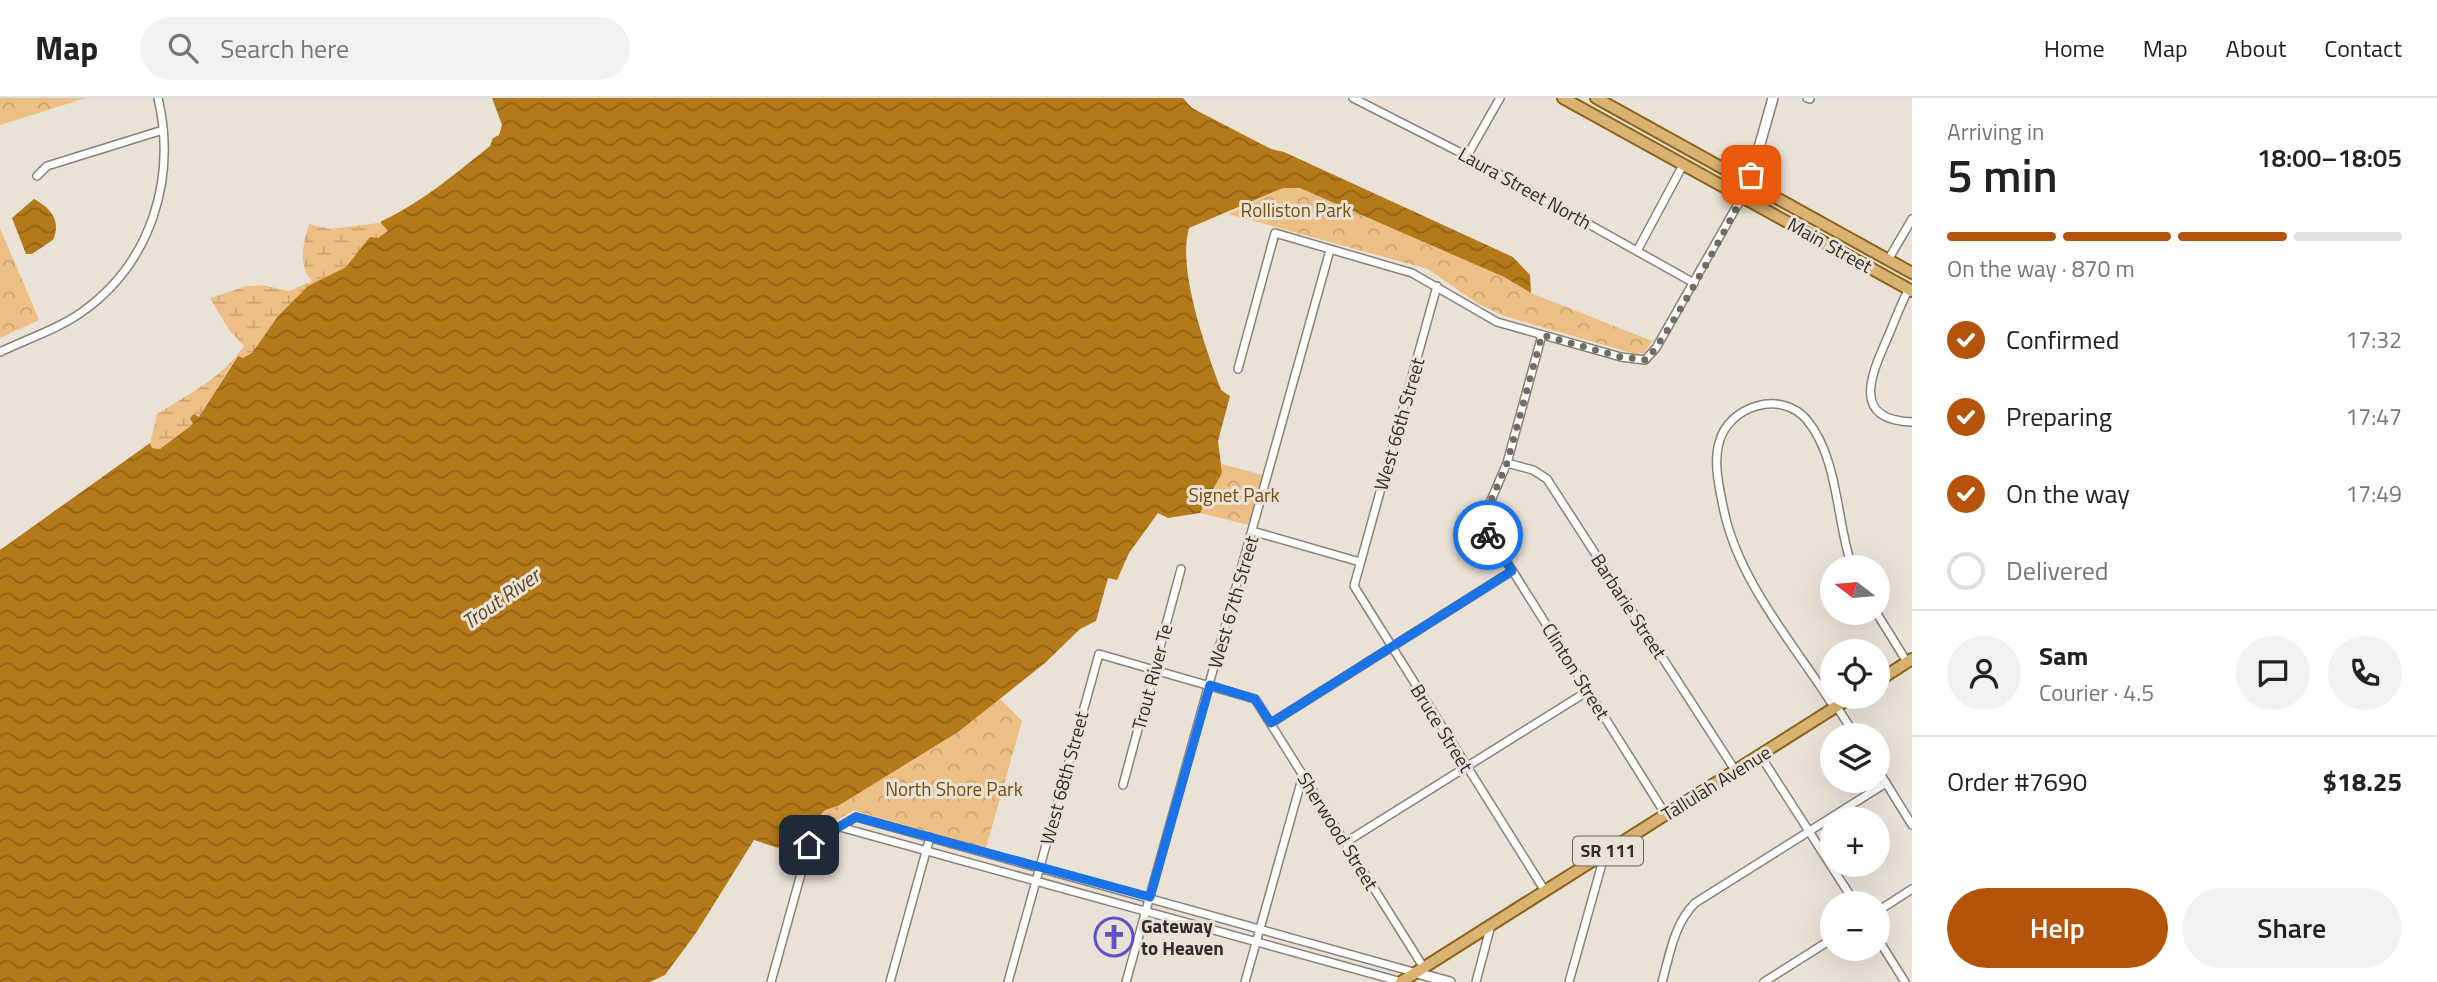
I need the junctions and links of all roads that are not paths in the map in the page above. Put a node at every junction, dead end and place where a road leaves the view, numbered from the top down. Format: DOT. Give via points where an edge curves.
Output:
graph roads {
  1 [pos="158,98"];
  2 [pos="1353,98"];
  3 [pos="1500,98"];
  4 [pos="1563,98"];
  5 [pos="1596,98"];
  6 [pos="1773,98"];
  7 [pos="163,130"];
  8 [pos="1467,156"];
  9 [pos="1683,165"];
  10 [pos="37,176"];
  11 [pos="1749,183"];
  12 [pos="1742,197"];
  13 [pos="1912,219"];
  14 [pos="1331,250"];
  15 [pos="1637,251"];
  16 [pos="1888,260"];
  17 [pos="1912,273"];
  18 [pos="1694,283"];
  19 [pos="1437,286"];
  20 [pos="1910,290"];
  21 [pos="1542,335"];
  22 [pos="0,352"];
  23 [pos="1238,369"];
  24 [pos="1912,422"];
  25 [pos="1507,463"];
  26 [pos="1252,531"];
  27 [pos="1849,555"];
  28 [pos="1360,562"];
  29 [pos="1181,569"];
  30 [pos="1512,571"];
  31 [pos="1885,625"];
  32 [pos="1391,647"];
  33 [pos="1910,661"];
  34 [pos="1154,670"];
  35 [pos="1890,674"];
  36 [pos="1210,685"];
  37 [pos="1820,685"];
  38 [pos="1588,691"];
  39 [pos="1834,709"];
  40 [pos="1271,723"];
  41 [pos="1760,755"];
  42 [pos="1467,767"];
  43 [pos="1735,770"];
  44 [pos="1303,775"];
  45 [pos="1122,785"];
  46 [pos="1890,789"];
  47 [pos="1870,793"];
  48 [pos="1666,815"];
  49 [pos="1912,825"];
  50 [pos="840,827"];
  51 [pos="1809,832"];
  52 [pos="930,837"];
  53 [pos="1346,842"];
  54 [pos="927,849"];
  55 [pos="1605,853"];
  56 [pos="1040,867"];
  57 [pos="1036,880"];
  58 [pos="1912,889"];
  59 [pos="1545,891"];
  60 [pos="1847,891"];
  61 [pos="1150,897"];
  62 [pos="1890,903"];
  63 [pos="1146,910"];
  64 [pos="1492,924"];
  65 [pos="1260,928"];
  66 [pos="1257,942"];
  67 [pos="1820,947"];
  68 [pos="1890,958"];
  69 [pos="1421,970"];
  70 [pos="771,982"];
  71 [pos="890,982"];
  72 [pos="1008,982"];
  73 [pos="1126,982"];
  74 [pos="1245,982"];
  75 [pos="1402,982"];
  76 [pos="1450,982"];
  77 [pos="1476,982"];
  78 [pos="1569,982"];
  79 [pos="1662,982"];
  80 [pos="1765,982"];
  81 [pos="1905,982"];
  1 -- 7 [label="street"];
  2 -- 8 [label="street, Laura Street North"];
  3 -- 8 [label="street"];
  4 -- 9 [label="main road, Main Street"];
  5 -- 11 [label="main road, Main Street"];
  6 -- 11 [label="street"];
  7 -- 10 [label="street" via="47,166"];
  7 -- 22 [label="street" via="164,166 156,211 128,268 83,311"];
  8 -- 15 [label="street, Laura Street North"];
  9 -- 12 [label="main road, Main Street"];
  9 -- 15 [label="street"];
  11 -- 12 [label="street"];
  11 -- 16 [label="main road, Main Street"];
  12 -- 18 [label="street"];
  12 -- 20 [label="main road, Main Street"];
  13 -- 16 [label="street"];
  14 -- 19 [label="street" via="1412,272"];
  14 -- 23 [label="street" via="1275,233"];
  14 -- 26 [label="street, West 67th Street"];
  15 -- 18 [label="street, Laura Street North"];
  16 -- 17 [label="main road, Main Street"];
  18 -- 21 [label="street" via="1646,360"];
  19 -- 21 [label="street" via="1483,316"];
  19 -- 28 [label="street, West 66th Street"];
  20 -- 24 [label="street" via="1881,352 1869,394 1884,418"];
  21 -- 25 [label="street"];
  25 -- 30 [label="street, Clinton Street" via="1486,512 1485,527"];
  25 -- 43 [label="street, Barbarie Street" via="1547,479"];
  26 -- 28 [label="street"];
  26 -- 36 [label="street, West 67th Street"];
  27 -- 37 [label="street" via="1828,467 1808,422 1791,409 1771,403 1747,408 1733,418 1722,433 1717,456 1732,537 1747,572"];
  28 -- 32 [label="street, Bruce Street" via="1354,586"];
  29 -- 34 [label="street, Trout River Te"];
  30 -- 32 [label="street"];
  30 -- 38 [label="street, Clinton Street"];
  31 -- 33 [label="street"];
  32 -- 40 [label="street"];
  32 -- 42 [label="street, Bruce Street"];
  33 -- 35 [label="main road"];
  34 -- 36 [label="street"];
  34 -- 45 [label="street, Trout River Te"];
  34 -- 56 [label="street, West 68th Street" via="1099,654"];
  36 -- 40 [label="street, Sherwood Street" via="1250,696"];
  36 -- 61 [label="street, West 67th Street"];
  38 -- 42 [label="street"];
  38 -- 48 [label="street, Clinton Street"];
  39 -- 41 [label="main road, Tallulah Avenue / SR 111"];
  40 -- 44 [label="street, Sherwood Street"];
  41 -- 43 [label="main road, Tallulah Avenue / SR 111"];
  41 -- 51 [label="street"];
  42 -- 53 [label="street"];
  42 -- 59 [label="street, Bruce Street"];
  43 -- 48 [label="main road, Tallulah Avenue / SR 111"];
  44 -- 53 [label="street, Sherwood Street"];
  44 -- 65 [label="street"];
  46 -- 49 [label="street"];
  47 -- 51 [label="street"];
  48 -- 55 [label="main road, Tallulah Avenue / SR 111"];
  50 -- 52 [label="street" via="856,817"];
  50 -- 54 [label="street"];
  50 -- 70 [label="street" via="809,845"];
  51 -- 60 [label="street"];
  51 -- 79 [label="street" via="1684,914"];
  52 -- 54 [label="street"];
  52 -- 56 [label="street"];
  53 -- 69 [label="street, Sherwood Street"];
  54 -- 57 [label="street"];
  54 -- 71 [label="street"];
  55 -- 59 [label="main road, Tallulah Avenue / SR 111"];
  55 -- 78 [label="street"];
  56 -- 57 [label="street, West 68th Street"];
  56 -- 61 [label="street"];
  57 -- 63 [label="street"];
  57 -- 72 [label="street, West 68th Street"];
  58 -- 62 [label="street"];
  59 -- 64 [label="main road, Tallulah Avenue / SR 111"];
  61 -- 63 [label="street, West 67th Street"];
  61 -- 65 [label="street"];
  63 -- 66 [label="street"];
  63 -- 73 [label="street, West 67th Street"];
  64 -- 69 [label="main road, Tallulah Avenue / SR 111"];
  64 -- 77 [label="street"];
  65 -- 66 [label="street"];
  65 -- 69 [label="street"];
  66 -- 74 [label="street"];
  66 -- 75 [label="street"];
  67 -- 80 [label="street"];
  68 -- 81 [label="street"];
  69 -- 75 [label="main road, Tallulah Avenue / SR 111"];
  69 -- 76 [label="street"];
}
